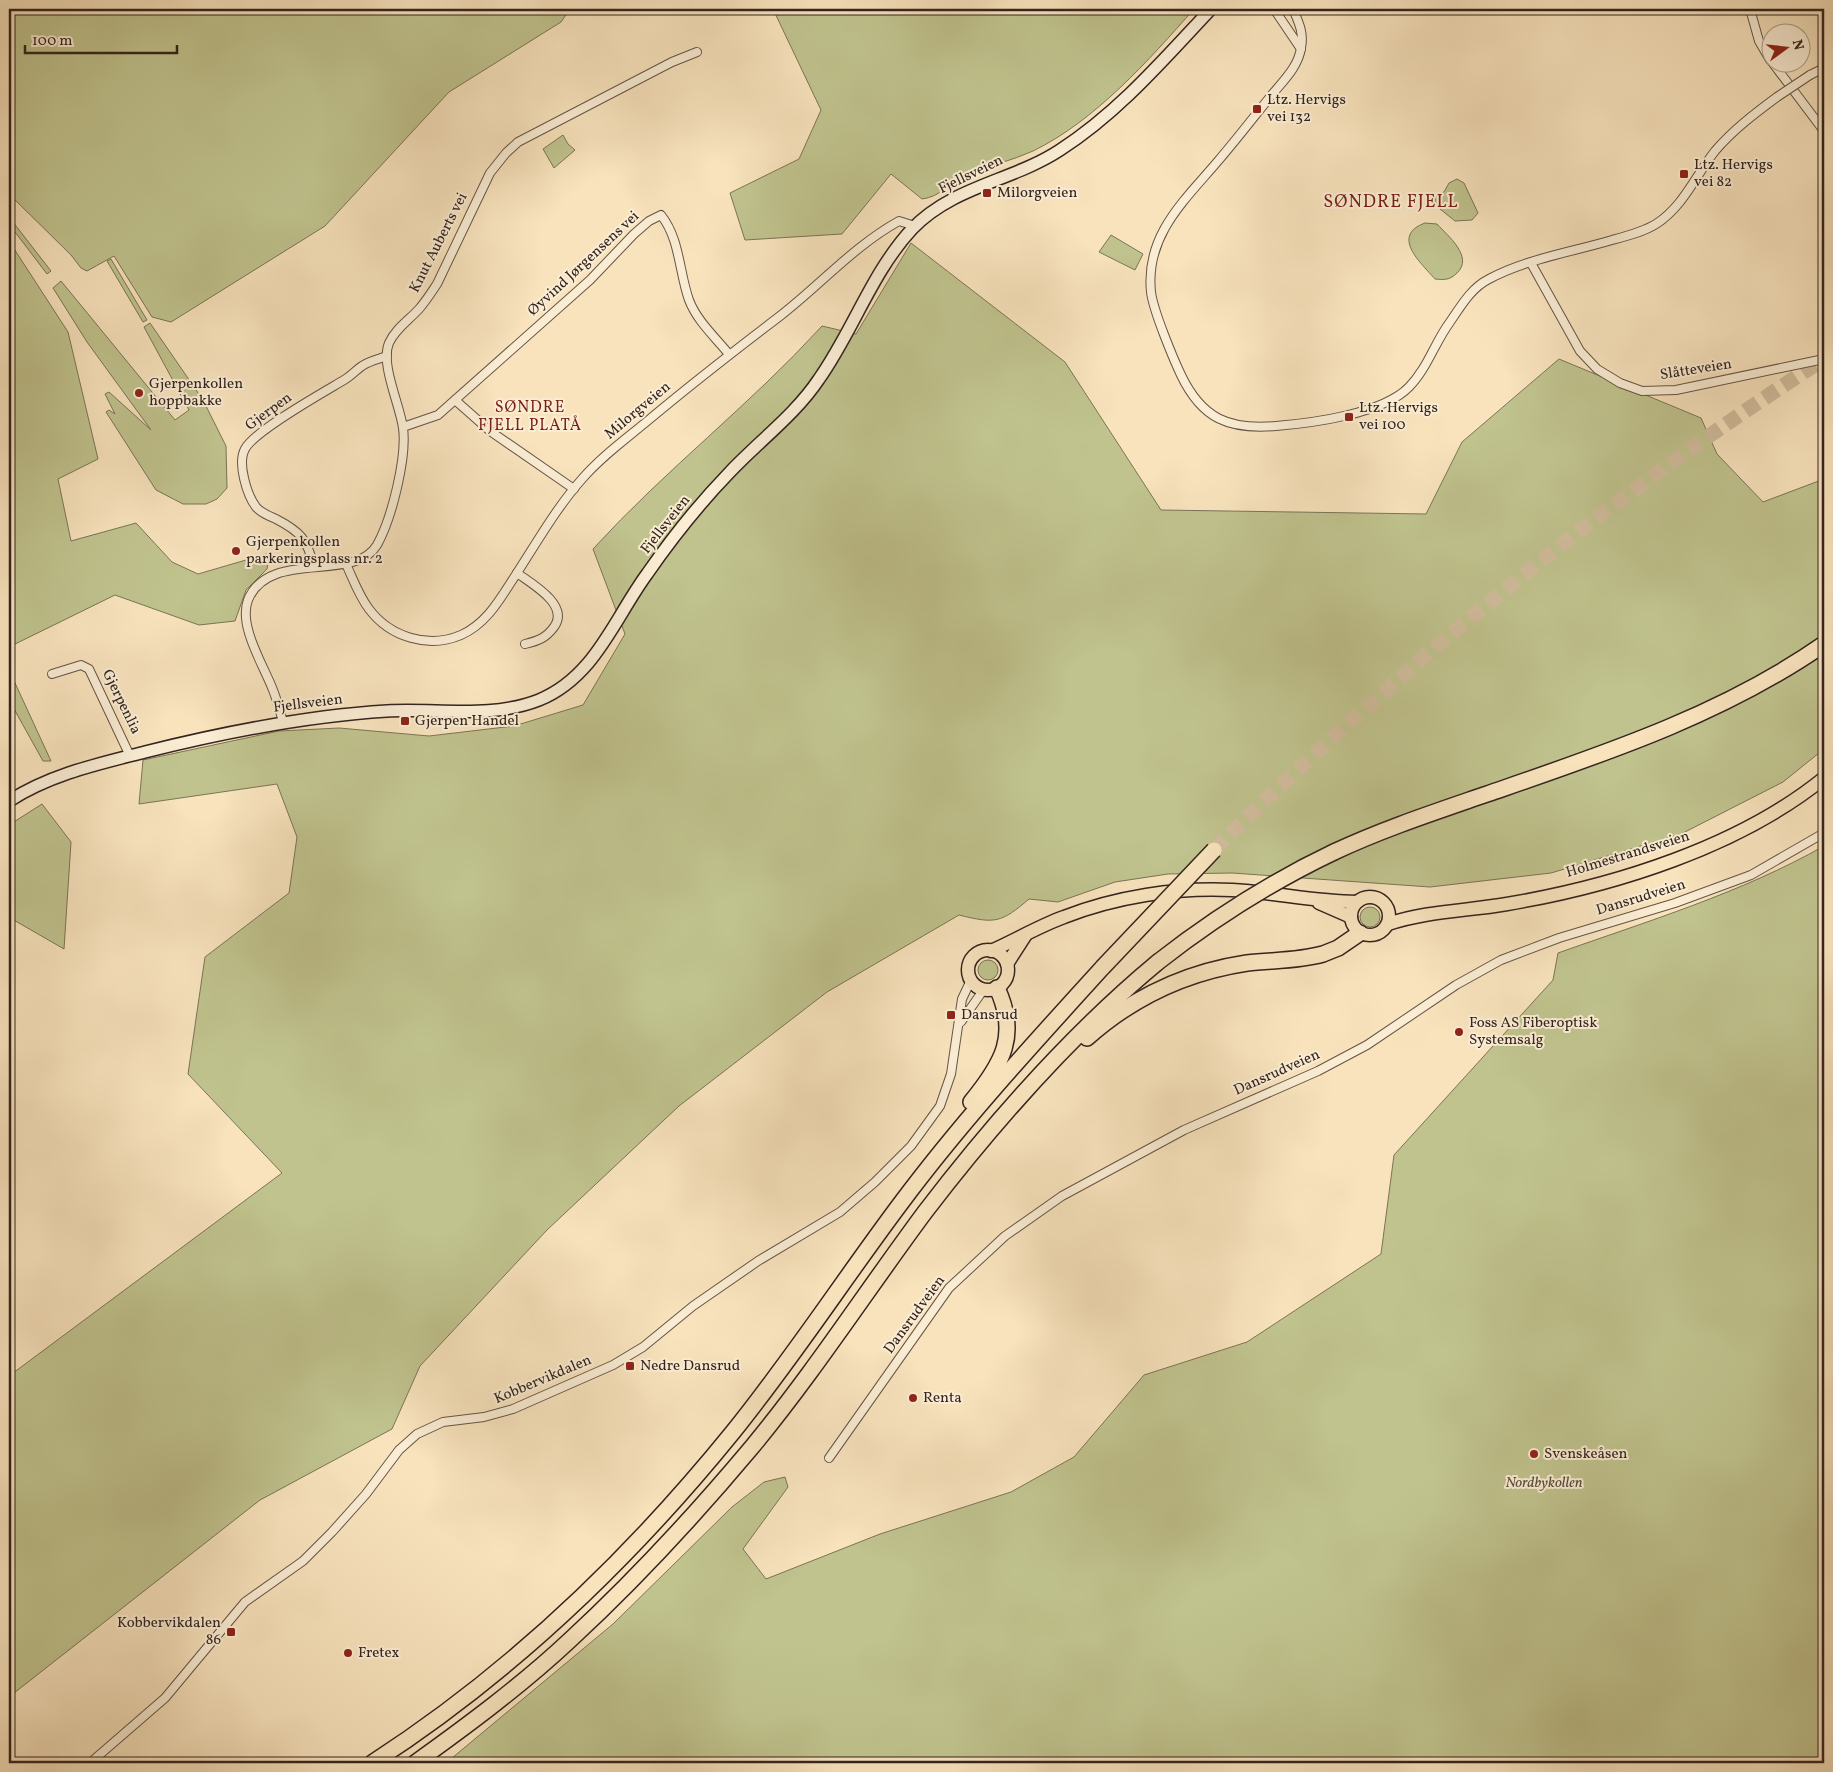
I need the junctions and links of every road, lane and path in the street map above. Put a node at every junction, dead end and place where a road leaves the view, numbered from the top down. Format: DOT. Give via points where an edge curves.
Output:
graph roads {
  1 [pos="1211,9"];
  2 [pos="1274,9"];
  3 [pos="1293,9"];
  4 [pos="1750,9"];
  5 [pos="1760,43"];
  6 [pos="1301,49"];
  7 [pos="697,52"];
  8 [pos="1824,68"];
  9 [pos="1779,72"];
  10 [pos="1824,131"];
  11 [pos="915,226"];
  12 [pos="1531,263"];
  13 [pos="728,353"];
  14 [pos="387,356"];
  15 [pos="1824,359"];
  16 [pos="455,400"];
  17 [pos="403,427"];
  18 [pos="574,489"];
  19 [pos="346,564"];
  20 [pos="314,567"];
  21 [pos="517,573"];
  22 [pos="525,644"];
  23 [pos="1824,644"];
  24 [pos="52,674"];
  25 [pos="283,722"];
  26 [pos="130,756"];
  27 [pos="1824,778"];
  28 [pos="9,801"];
  29 [pos="1824,833"];
  30 [pos="1214,850"];
  31 [pos="1314,901"];
  32 [pos="1357,902"];
  33 [pos="1388,909"];
  34 [pos="1422,914"];
  35 [pos="1351,917"];
  36 [pos="1388,924"];
  37 [pos="1360,933"];
  38 [pos="1025,936"];
  39 [pos="991,950"];
  40 [pos="1006,964"];
  41 [pos="971,980"];
  42 [pos="990,989"];
  43 [pos="960,1024"];
  44 [pos="1008,1109"];
  45 [pos="902,1201"];
  46 [pos="829,1458"];
  47 [pos="90,1763"];
  48 [pos="372,1763"];
  49 [pos="414,1763"];
  1 -- 11 [label="main road, Fjellsveien" via="1105,119 1056,153 960,195"];
  2 -- 6 [label="street"];
  3 -- 6 [label="street" via="1302,31"];
  4 -- 5 [label="street"];
  6 -- 12 [label="street" via="1297,64 1178,206 1160,236 1151,293 1179,372 1200,406 1220,420 1256,428 1321,420 1384,403 1409,387 1468,295 1488,279"];
  7 -- 14 [label="street, Knut Auberts vei" via="563,117 506,152 490,173 437,284 419,309 394,334"];
  8 -- 12 [label="street, bridge" via="1744,121 1728,137 1674,209 1659,222 1637,233"];
  9 -- 10 [label="street"];
  11 -- 13 [label="street, Milorgveien" via="899,221 879,232 781,315"];
  11 -- 25 [label="main road, Fjellsveien" via="890,256 818,381 731,470 690,518 646,575 592,660 569,682 538,700 485,711 389,711"];
  12 -- 15 [label="street, Slåtteveien" via="1580,351 1597,369 1642,391 1676,390"];
  13 -- 16 [label="street, Øyvind Jørgensens vei" via="699,318 690,300 671,233 661,215 649,220 590,280"];
  13 -- 18 [label="street, Milorgveien" via="595,464"];
  14 -- 17 [label="street"];
  14 -- 20 [label="street, Gjerpen" via="364,365 315,396 258,436 243,453 242,466 252,500 265,514 299,533 306,542"];
  16 -- 17 [label="street, Øyvind Jørgensens vei" via="438,415"];
  16 -- 18 [label="street" via="490,431"];
  17 -- 19 [label="street" via="404,455 380,536 364,558"];
  18 -- 21 [label="street, Milorgveien"];
  19 -- 20 [label="street"];
  19 -- 21 [label="street, Milorgveien" via="367,607 380,621 407,638 419,640 451,638 471,630 493,609"];
  20 -- 25 [label="street" via="269,579 252,593 245,610 249,632"];
  21 -- 22 [label="street" via="557,607 559,614 548,636"];
  23 -- 44 [label="highway, bridge" via="1732,698 1646,737 1424,816 1304,866 1231,909 1158,962 1085,1026"];
  24 -- 26 [label="street, Gjerpenlia" via="74,666 90,669"];
  25 -- 26 [label="main road, Fjellsveien"];
  26 -- 28 [label="main road, Fjellsveien" via="65,773 29,788"];
  27 -- 34 [label="main road, Holmestrandsveien" via="1758,822 1681,857 1605,881 1530,899"];
  29 -- 46 [label="street, Dansrudveien" via="1751,875 1501,960 1367,1045 1318,1071 1184,1130 1062,1196 1005,1236 949,1288"];
  30 -- 45 [label="highway, bridge" via="992,1091"];
  31 -- 32 [label="main road"];
  31 -- 35 [label="main road"];
  31 -- 38 [label="main road" via="1230,890 1160,894 1079,911"];
  32 -- 33 [label="main road" via="1365,897 1374,897 1383,901"];
  32 -- 35 [label="main road"];
  33 -- 34 [label="main road, Holmestrandsveien"];
  33 -- 36 [label="main road"];
  34 -- 36 [label="main road, Holmestrandsveien"];
  35 -- 37 [label="main road" via="1353,926"];
  36 -- 37 [label="main road" via="1376,935"];
  37 -- 44 [label="highway" via="1323,954 1218,968 1166,986 1119,1012"];
  38 -- 39 [label="main road"];
  38 -- 40 [label="main road"];
  39 -- 40 [label="main road" via="1001,955"];
  39 -- 41 [label="main road" via="972,958 968,969"];
  40 -- 42 [label="main road" via="1006,978"];
  41 -- 42 [label="main road" via="975,985"];
  41 -- 43 [label="street, Kobbervikdalen" via="962,999"];
  42 -- 43 [label="street, Kobbervikdalen"];
  42 -- 45 [label="highway" via="1008,1021 1001,1055 977,1095 941,1139"];
  43 -- 47 [label="street, Kobbervikdalen" via="951,1074 940,1106 896,1163 840,1212 751,1265 613,1365 513,1409 484,1417 443,1422 417,1434 399,1450 332,1532 303,1561 245,1602 165,1698"];
  44 -- 49 [label="highway" via="926,1212 753,1446 694,1514 568,1642 465,1727"];
  45 -- 48 [label="highway" via="734,1431 634,1544 509,1661"];
}
